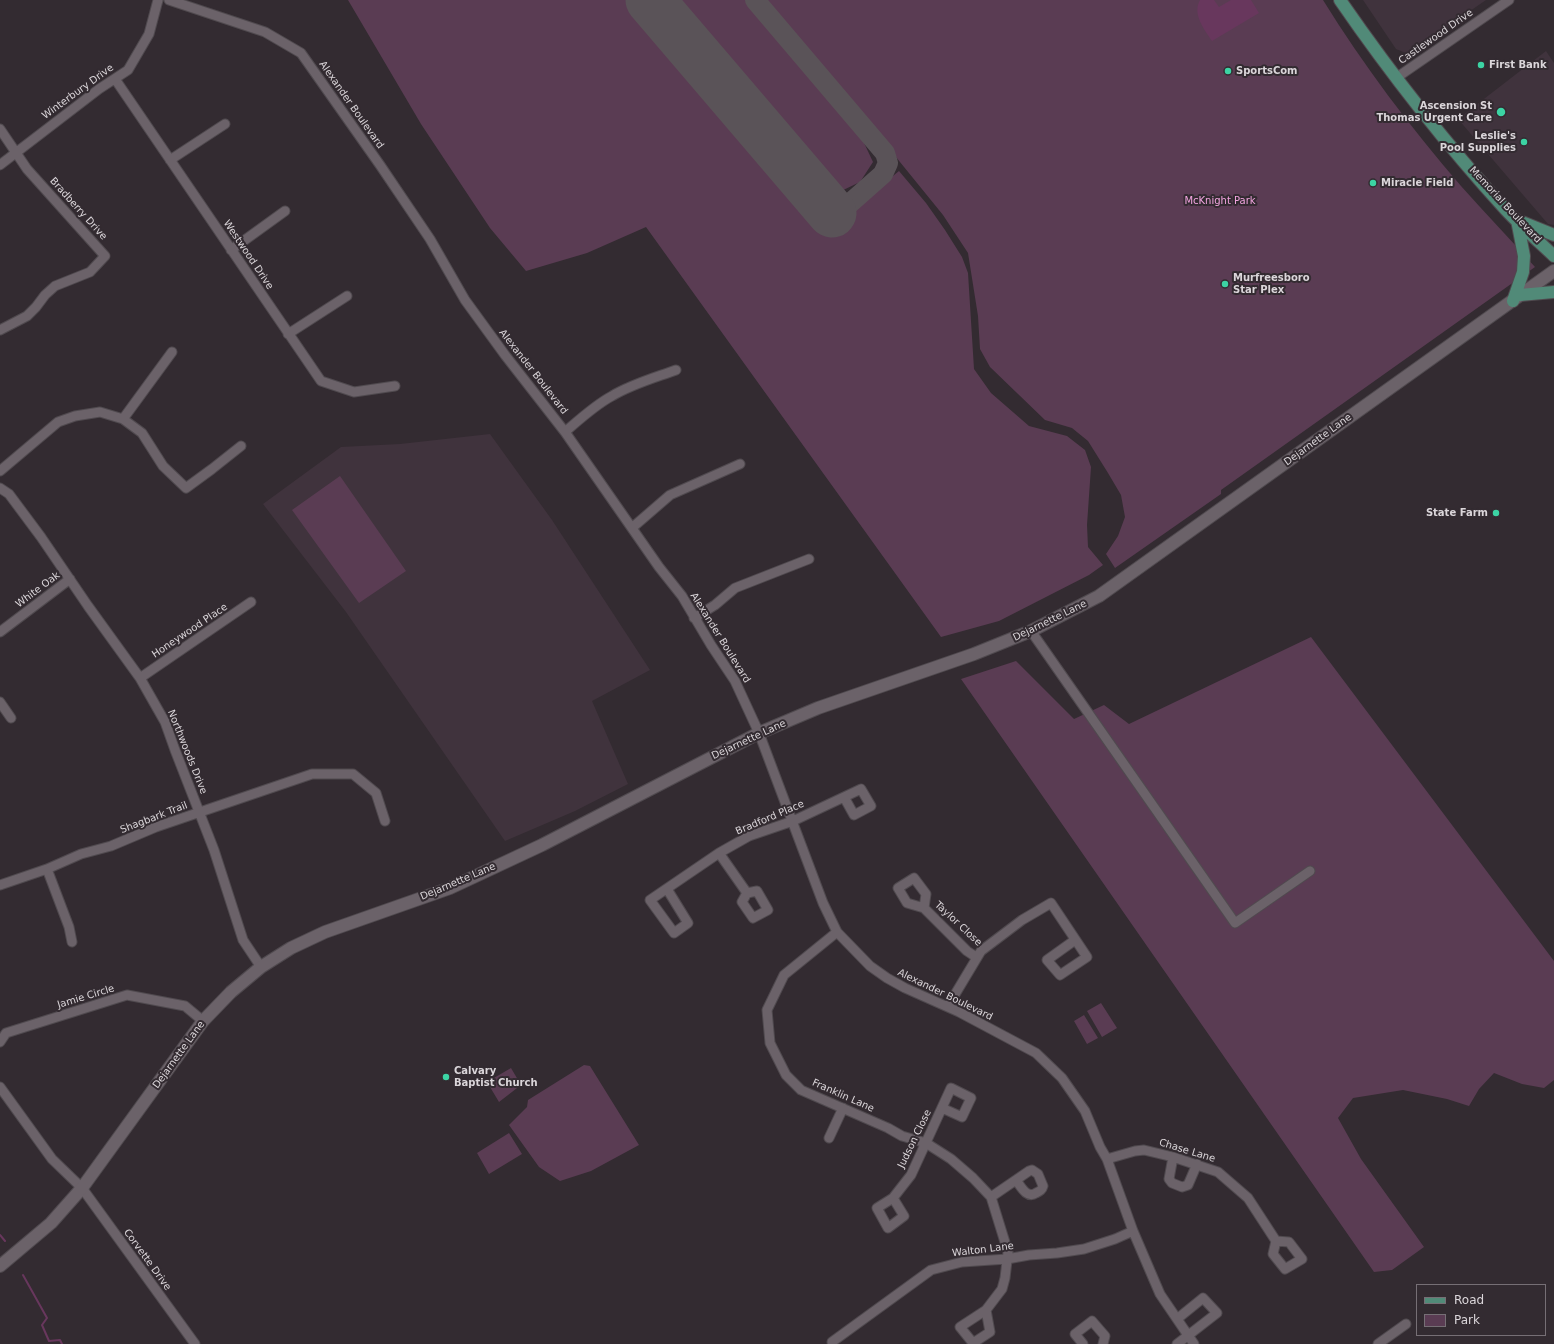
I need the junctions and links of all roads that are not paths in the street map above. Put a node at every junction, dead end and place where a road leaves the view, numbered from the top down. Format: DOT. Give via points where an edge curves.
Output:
graph roads {
  1 [pos="158,0"];
  2 [pos="169,0"];
  3 [pos="1340,0"];
  4 [pos="1509,0"];
  5 [pos="1396,78"];
  6 [pos="114,79"];
  7 [pos="225,124"];
  8 [pos="0,129"];
  9 [pos="16,152"];
  10 [pos="170,160"];
  11 [pos="0,165"];
  12 [pos="285,211"];
  13 [pos="1517,220"];
  14 [pos="1554,235"];
  15 [pos="231,250"];
  16 [pos="1554,256"];
  17 [pos="1554,271"];
  18 [pos="1554,292"];
  19 [pos="347,296"];
  20 [pos="1517,298"];
  21 [pos="0,330"];
  22 [pos="288,334"];
  23 [pos="172,352"];
  24 [pos="676,370"];
  25 [pos="395,386"];
  26 [pos="123,419"];
  27 [pos="565,432"];
  28 [pos="241,446"];
  29 [pos="740,464"];
  30 [pos="0,471"];
  31 [pos="0,488"];
  32 [pos="633,527"];
  33 [pos="809,559"];
  34 [pos="70,579"];
  35 [pos="251,602"];
  36 [pos="694,618"];
  37 [pos="1031,631"];
  38 [pos="0,632"];
  39 [pos="140,678"];
  40 [pos="0,702"];
  41 [pos="11,718"];
  42 [pos="759,733"];
  43 [pos="844,797"];
  44 [pos="199,812"];
  45 [pos="793,820"];
  46 [pos="385,821"];
  47 [pos="718,853"];
  48 [pos="47,869"];
  49 [pos="1310,871"];
  50 [pos="0,885"];
  51 [pos="667,889"];
  52 [pos="747,893"];
  53 [pos="924,908"];
  54 [pos="838,932"];
  55 [pos="1075,940"];
  56 [pos="72,942"];
  57 [pos="976,957"];
  58 [pos="261,967"];
  59 [pos="948,1006"];
  60 [pos="203,1021"];
  61 [pos="0,1042"];
  62 [pos="0,1087"];
  63 [pos="843,1108"];
  64 [pos="942,1108"];
  65 [pos="829,1138"];
  66 [pos="926,1143"];
  67 [pos="1173,1157"];
  68 [pos="1107,1159"];
  69 [pos="1197,1164"];
  70 [pos="1016,1180"];
  71 [pos="82,1188"];
  72 [pos="991,1196"];
  73 [pos="893,1198"];
  74 [pos="1133,1231"];
  75 [pos="1276,1241"];
  76 [pos="1008,1256"];
  77 [pos="0,1266"];
  78 [pos="986,1310"];
  79 [pos="1177,1320"];
  80 [pos="1406,1324"];
  81 [pos="1188,1335"];
  82 [pos="832,1342"];
  83 [pos="195,1344"];
  84 [pos="1083,1344"];
  85 [pos="1103,1344"];
  86 [pos="1177,1344"];
  87 [pos="1194,1344"];
  88 [pos="1378,1344"];
  1 -- 6 [label="street, Winterbury Drive" via="149,34 128,70"];
  2 -- 27 [label="street, Alexander Boulevard" via="265,32 301,53 389,177 430,239 465,300"];
  3 -- 5 [label="main road, Memorial Boulevard"];
  4 -- 5 [label="street, Castlewood Drive"];
  5 -- 13 [label="main road, Memorial Boulevard" via="1454,151"];
  6 -- 9 [label="street, Winterbury Drive"];
  6 -- 10 [label="street, Westwood Drive"];
  7 -- 10 [label="street"];
  8 -- 9 [label="street, Bradberry Drive"];
  9 -- 11 [label="street, Winterbury Drive"];
  9 -- 21 [label="street, Bradberry Drive" via="27,169 105,256 90,272 55,286 27,316"];
  10 -- 15 [label="street, Westwood Drive"];
  12 -- 15 [label="street"];
  13 -- 14 [label="main road"];
  13 -- 16 [label="main road, Memorial Boulevard"];
  13 -- 20 [label="main road" via="1524,256"];
  15 -- 22 [label="street, Westwood Drive"];
  17 -- 20 [label="main road, Dejarnette Lane"];
  18 -- 20 [label="main road"];
  19 -- 22 [label="street"];
  20 -- 37 [label="main road, Dejarnette Lane" via="1099,596"];
  22 -- 25 [label="street, Westwood Drive" via="321,381 354,392"];
  23 -- 26 [label="street"];
  24 -- 27 [label="street" via="612,396"];
  26 -- 28 [label="street" via="142,433 163,466 186,488"];
  26 -- 30 [label="street" via="100,412 58,422"];
  27 -- 32 [label="street, Alexander Boulevard"];
  29 -- 32 [label="street" via="670,495"];
  31 -- 34 [label="street, Northwoods Drive" via="9,494 27,517"];
  32 -- 36 [label="street, Alexander Boulevard" via="682,596"];
  33 -- 36 [label="street" via="735,588"];
  34 -- 38 [label="street, White Oak"];
  34 -- 39 [label="street, Northwoods Drive"];
  35 -- 39 [label="street, Honeywood Place"];
  36 -- 42 [label="street, Alexander Boulevard" via="736,681"];
  37 -- 42 [label="main road, Dejarnette Lane" via="974,654 818,708"];
  37 -- 49 [label="street" via="1235,923"];
  39 -- 44 [label="street, Northwoods Drive" via="166,722"];
  40 -- 41 [label="street"];
  42 -- 45 [label="street, Alexander Boulevard" via="781,795"];
  42 -- 58 [label="main road, Dejarnette Lane" via="542,845 450,888 325,932 291,948"];
  43 -- 45 [label="street, Bradford Place"];
  44 -- 46 [label="street, Shagbark Trail" via="312,774 353,774 376,793"];
  44 -- 48 [label="street, Shagbark Trail"];
  44 -- 58 [label="street, Northwoods Drive" via="243,940"];
  45 -- 47 [label="street, Bradford Place" via="749,836"];
  45 -- 54 [label="street, Alexander Boulevard" via="823,903"];
  47 -- 51 [label="street, Bradford Place"];
  47 -- 52 [label="street"];
  48 -- 50 [label="street, Shagbark Trail"];
  48 -- 56 [label="street" via="69,927"];
  51 -- 51 [label="street, Bradford Place" via="650,900 674,933 688,923"];
  53 -- 57 [label="street, Taylor Close"];
  54 -- 59 [label="street, Alexander Boulevard" via="870,966 887,978"];
  54 -- 63 [label="street, Franklin Lane" via="784,975 767,1010 770,1043 786,1075 800,1090"];
  55 -- 57 [label="street" via="1051,903 1022,920"];
  57 -- 59 [label="street"];
  58 -- 60 [label="main road, Dejarnette Lane" via="231,992"];
  59 -- 68 [label="street, Alexander Boulevard" via="1036,1053 1062,1078 1085,1111"];
  60 -- 61 [label="street, Jamie Circle" via="185,1006 128,996 6,1033"];
  60 -- 71 [label="main road, Dejarnette Lane"];
  62 -- 71 [label="street" via="52,1159"];
  63 -- 65 [label="street"];
  63 -- 66 [label="street, Franklin Lane" via="902,1136"];
  64 -- 66 [label="street, Judson Close"];
  66 -- 72 [label="street, Franklin Lane" via="951,1159"];
  66 -- 73 [label="street, Judson Close" via="911,1175"];
  67 -- 68 [label="street, Chase Lane" via="1144,1150"];
  67 -- 69 [label="street, Chase Lane"];
  67 -- 69 [label="street" via="1169,1179 1182,1187 1188,1185"];
  68 -- 74 [label="street, Alexander Boulevard"];
  69 -- 75 [label="street, Chase Lane" via="1218,1172 1248,1198"];
  70 -- 72 [label="street"];
  71 -- 77 [label="main road, Dejarnette Lane" via="51,1223"];
  71 -- 83 [label="street, Corvette Drive"];
  72 -- 76 [label="street, Franklin Lane"];
  74 -- 76 [label="street, Walton Lane" via="1084,1249"];
  74 -- 79 [label="street, Alexander Boulevard" via="1160,1294"];
  76 -- 78 [label="street" via="1002,1289"];
  76 -- 82 [label="street, Walton Lane" via="962,1262 931,1270"];
  79 -- 81 [label="street, Alexander Boulevard"];
  79 -- 81 [label="street" via="1204,1298 1217,1313"];
  80 -- 88 [label="street"];
  81 -- 86 [label="street"];
  81 -- 87 [label="street, Alexander Boulevard"];
  84 -- 85 [label="street" via="1075,1334 1092,1321 1105,1336"];
}
